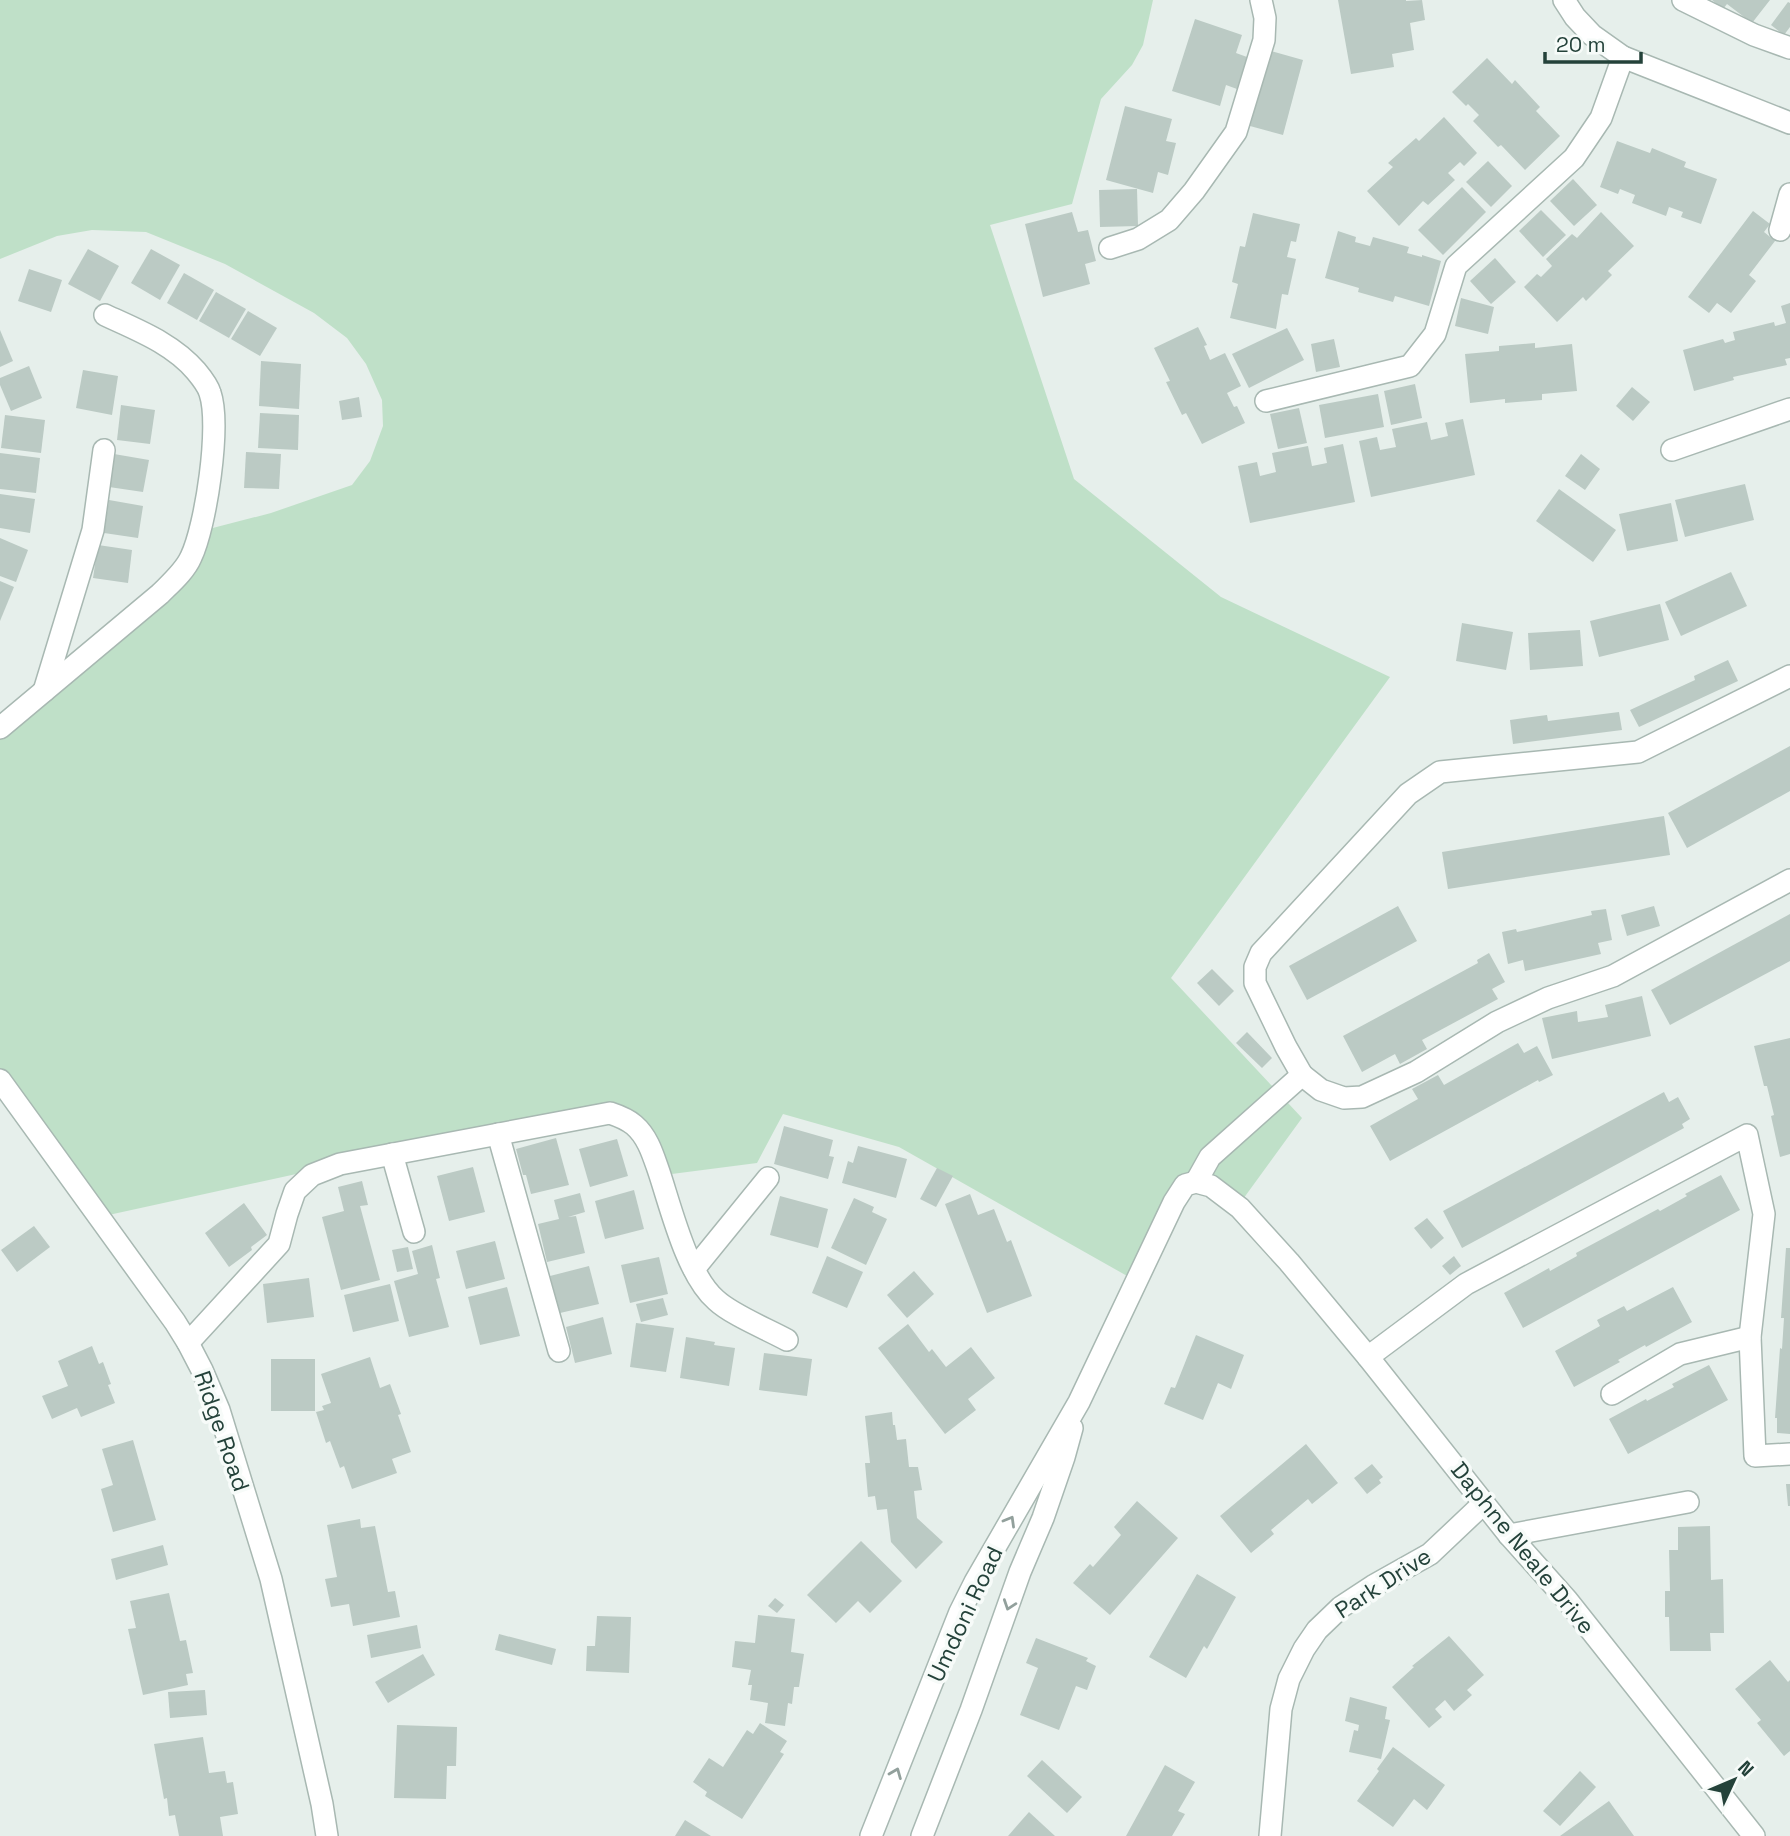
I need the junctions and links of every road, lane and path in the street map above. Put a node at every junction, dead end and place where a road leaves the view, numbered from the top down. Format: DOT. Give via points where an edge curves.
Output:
graph roads {
  1 [pos="1261,0"];
  2 [pos="1564,0"];
  3 [pos="1682,0"];
  4 [pos="1790,48"];
  5 [pos="1623,57"];
  6 [pos="1790,123"];
  7 [pos="1790,194"];
  8 [pos="1780,230"];
  9 [pos="1110,248"];
  10 [pos="105,315"];
  11 [pos="1266,401"];
  12 [pos="1790,408"];
  13 [pos="104,450"];
  14 [pos="1672,450"];
  15 [pos="1790,676"];
  16 [pos="43,693"];
  17 [pos="0,728"];
  18 [pos="1790,880"];
  19 [pos="1302,1075"];
  20 [pos="0,1080"];
  21 [pos="498,1134"];
  22 [pos="392,1154"];
  23 [pos="768,1178"];
  24 [pos="1196,1182"];
  25 [pos="414,1232"];
  26 [pos="694,1269"];
  27 [pos="1750,1337"];
  28 [pos="787,1340"];
  29 [pos="188,1343"];
  30 [pos="559,1351"];
  31 [pos="1368,1356"];
  32 [pos="1612,1394"];
  33 [pos="1079,1402"];
  34 [pos="1790,1454"];
  35 [pos="1688,1502"];
  36 [pos="1485,1503"];
  37 [pos="1509,1535"];
  38 [pos="327,1836"];
  39 [pos="871,1836"];
  40 [pos="922,1836"];
  41 [pos="1270,1836"];
  42 [pos="1754,1836"];
  1 -- 9 [label="street" via="1264,40 1236,132 1169,220 1138,239"];
  2 -- 5 [label="street" via="1592,35"];
  3 -- 4 [label="street"];
  5 -- 6 [label="street"];
  5 -- 11 [label="street" via="1601,118 1574,158 1456,267 1435,334 1410,366"];
  7 -- 8 [label="street"];
  10 -- 16 [label="street" via="153,337 196,371 210,393 214,421 210,478 191,559 160,594"];
  12 -- 14 [label="street"];
  13 -- 16 [label="street" via="93,530"];
  15 -- 19 [label="street" via="1638,752 1440,772 1408,794 1261,953 1255,967 1255,983"];
  16 -- 17 [label="street"];
  18 -- 19 [label="street" via="1612,976 1497,1021 1416,1072 1362,1097 1344,1098 1321,1090"];
  19 -- 24 [label="street, Umdoni Road" via="1210,1157"];
  20 -- 29 [label="street, Ridge Road"];
  21 -- 22 [label="street"];
  21 -- 26 [label="street" via="610,1113 626,1119 649,1145"];
  21 -- 30 [label="street"];
  22 -- 25 [label="street"];
  22 -- 29 [label="street" via="340,1164 312,1175 295,1191 279,1244"];
  23 -- 26 [label="street"];
  24 -- 31 [label="street, Daphne Neale Drive" via="1211,1186 1240,1208"];
  24 -- 33 [label="street, Umdoni Road" via="1185,1185 1174,1202"];
  26 -- 28 [label="street" via="715,1300"];
  27 -- 31 [label="street" via="1764,1214 1747,1135 1466,1284"];
  27 -- 32 [label="street" via="1679,1354"];
  27 -- 34 [label="street" via="1755,1455"];
  29 -- 38 [label="street, Ridge Road" via="219,1410 271,1579"];
  31 -- 36 [label="street, Daphne Neale Drive"];
  39 -- 33 [label="street, Umdoni Road, one-way" via="970,1592"];
  33 -- 40 [label="street, Umdoni Road, one-way" via="1043,1518"];
  35 -- 37 [label="street"];
  36 -- 37 [label="street, Daphne Neale Drive"];
  36 -- 41 [label="street, Park Drive" via="1430,1554 1341,1607 1304,1649 1280,1709"];
  37 -- 42 [label="street, Daphne Neale Drive" via="1567,1600"];
}
